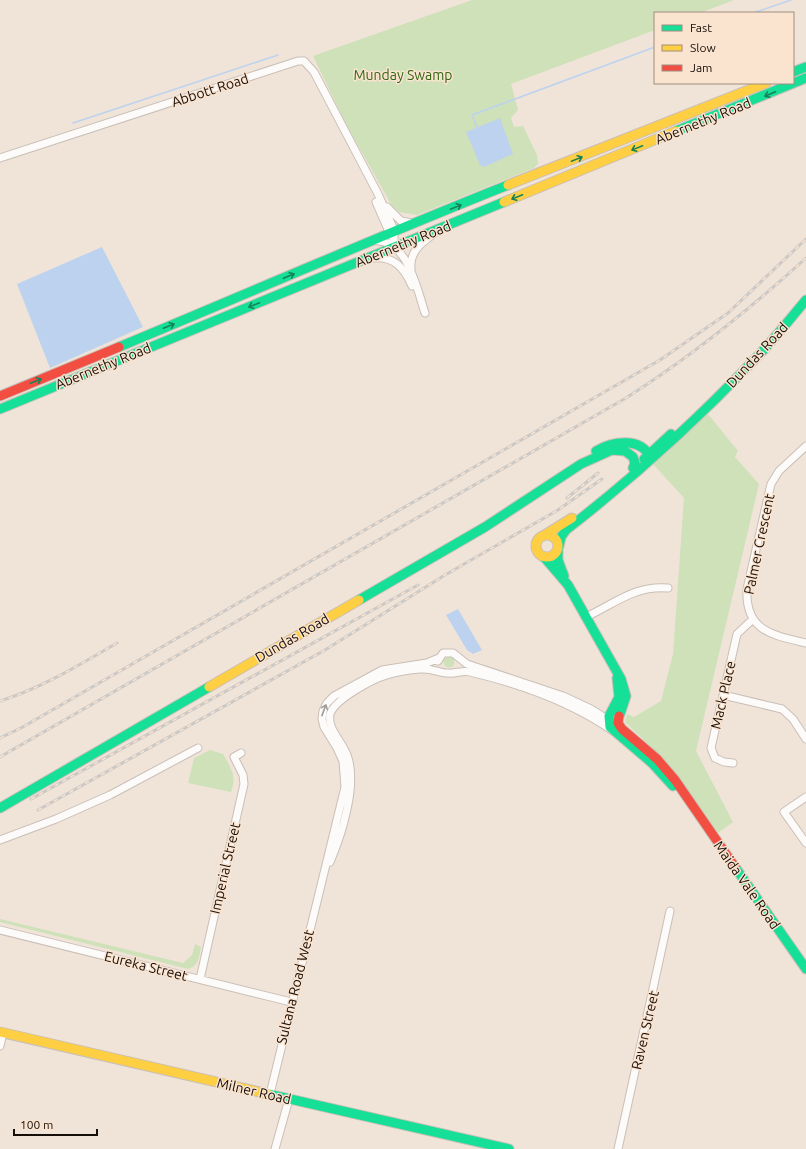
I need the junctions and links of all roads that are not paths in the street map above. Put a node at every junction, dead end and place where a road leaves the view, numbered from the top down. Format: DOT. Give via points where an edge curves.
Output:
graph roads {
  1 [pos="806,67"];
  2 [pos="794,72"];
  3 [pos="806,78"];
  4 [pos="794,83"];
  5 [pos="763,84"];
  6 [pos="791,84"];
  7 [pos="0,158"];
  8 [pos="363,168"];
  9 [pos="378,194"];
  10 [pos="420,221"];
  11 [pos="447,226"];
  12 [pos="393,239"];
  13 [pos="363,260"];
  14 [pos="412,273"];
  15 [pos="806,300"];
  16 [pos="0,396"];
  17 [pos="705,407"];
  18 [pos="0,409"];
  19 [pos="628,442"];
  20 [pos="657,446"];
  21 [pos="806,446"];
  22 [pos="631,454"];
  23 [pos="647,459"];
  24 [pos="581,464"];
  25 [pos="633,468"];
  26 [pos="572,521"];
  27 [pos="543,536"];
  28 [pos="558,548"];
  29 [pos="544,557"];
  30 [pos="568,585"];
  31 [pos="668,588"];
  32 [pos="586,617"];
  33 [pos="752,619"];
  34 [pos="806,643"];
  35 [pos="457,656"];
  36 [pos="439,658"];
  37 [pos="443,672"];
  38 [pos="454,672"];
  39 [pos="723,695"];
  40 [pos="612,721"];
  41 [pos="806,739"];
  42 [pos="198,748"];
  43 [pos="235,757"];
  44 [pos="733,763"];
  45 [pos="806,797"];
  46 [pos="0,808"];
  47 [pos="0,840"];
  48 [pos="806,844"];
  49 [pos="321,880"];
  50 [pos="670,911"];
  51 [pos="0,930"];
  52 [pos="806,969"];
  53 [pos="200,979"];
  54 [pos="291,1002"];
  55 [pos="2,1032"];
  56 [pos="0,1046"];
  57 [pos="270,1094"];
  58 [pos="286,1098"];
  59 [pos="275,1149"];
  60 [pos="509,1149"];
  61 [pos="618,1149"];
  1 -- 2 [label="main road"];
  3 -- 4 [label="main road, Abernethy Road, one-way"];
  10 -- 5 [label="main road, Abernethy Road, one-way"];
  6 -- 11 [label="main road, Abernethy Road, one-way"];
  7 -- 8 [label="street, Abbott Road" via="300,61 306,63 314,72"];
  8 -- 9 [label="street, Abbott Road"];
  8 -- 12 [label="street, Abbott Road"];
  9 -- 10 [label="street" via="396,218 405,222"];
  9 -- 12 [label="street, Abbott Road"];
  10 -- 12 [label="main road, Abernethy Road"];
  11 -- 12 [label="main road, Abernethy Road" via="407,242"];
  11 -- 14 [label="street" via="413,253"];
  12 -- 13 [label="main road, Abernethy Road" via="382,253"];
  12 -- 14 [label="street"];
  16 -- 12 [label="main road, Abernethy Road, one-way" via="368,242"];
  13 -- 14 [label="street" via="383,258 399,265 408,277 425,313"];
  13 -- 18 [label="main road, Abernethy Road, one-way"];
  15 -- 17 [label="main road, Dundas Road" via="755,360"];
  17 -- 20 [label="main road, Dundas Road" via="690,416"];
  17 -- 23 [label="main road, Dundas Road"];
  19 -- 20 [label="main road, Dundas Road"];
  19 -- 23 [label="main road" via="643,448"];
  19 -- 24 [label="main road, Dundas Road" via="609,444 591,454"];
  20 -- 23 [label="main road, Dundas Road"];
  21 -- 33 [label="street, Palmer Crescent" via="779,471 771,484 747,589 746,598"];
  22 -- 23 [label="main road, Dundas Road"];
  22 -- 24 [label="main road, Dundas Road" via="612,450"];
  22 -- 25 [label="main road" via="635,460"];
  23 -- 25 [label="main road, Dundas Road"];
  23 -- 26 [label="main road, Dundas Road" via="614,493"];
  24 -- 46 [label="main road, Dundas Road" via="485,527"];
  25 -- 26 [label="main road, Dundas Road"];
  26 -- 27 [label="main road"];
  26 -- 28 [label="main road" via="563,533"];
  27 -- 28 [label="main road" via="554,537"];
  27 -- 29 [label="main road" via="537,541 536,549"];
  28 -- 29 [label="main road" via="554,555"];
  28 -- 30 [label="main road" via="558,560"];
  29 -- 30 [label="main road"];
  30 -- 32 [label="main road"];
  31 -- 32 [label="street" via="637,590"];
  32 -- 40 [label="main road" via="616,672 619,697"];
  33 -- 34 [label="street" via="772,635"];
  33 -- 39 [label="street, Mack Place" via="737,634"];
  35 -- 36 [label="street" via="446,652"];
  35 -- 38 [label="street" via="459,665"];
  35 -- 40 [label="street" via="468,664 549,690 580,703"];
  36 -- 37 [label="street" via="439,667"];
  49 -- 36 [label="street, one-way" via="345,778 340,755 323,724 324,706 334,696 382,670 427,663"];
  37 -- 38 [label="street"];
  37 -- 49 [label="street" via="421,669 387,675 341,700 331,710 330,722 347,754 352,781 336,847"];
  38 -- 40 [label="street" via="470,672 529,689"];
  39 -- 41 [label="street" via="782,710 793,719"];
  39 -- 44 [label="street, Mack Place" via="711,752 718,760"];
  40 -- 52 [label="main road, Maida Vale Road" via="688,801"];
  42 -- 47 [label="street" via="110,795"];
  43 -- 53 [label="street, Imperial Street" via="244,775 244,784"];
  45 -- 48 [label="street" via="784,812"];
  49 -- 54 [label="street, Sultana Road West"];
  50 -- 61 [label="street, Raven Street"];
  51 -- 53 [label="street, Eureka Street"];
  53 -- 54 [label="street, Eureka Street"];
  54 -- 57 [label="street, Sultana Road West"];
  55 -- 56 [label="street"];
  55 -- 57 [label="main road, Milner Road"];
  57 -- 58 [label="main road, Milner Road"];
  58 -- 59 [label="street"];
  58 -- 60 [label="main road, Milner Road"];
}
